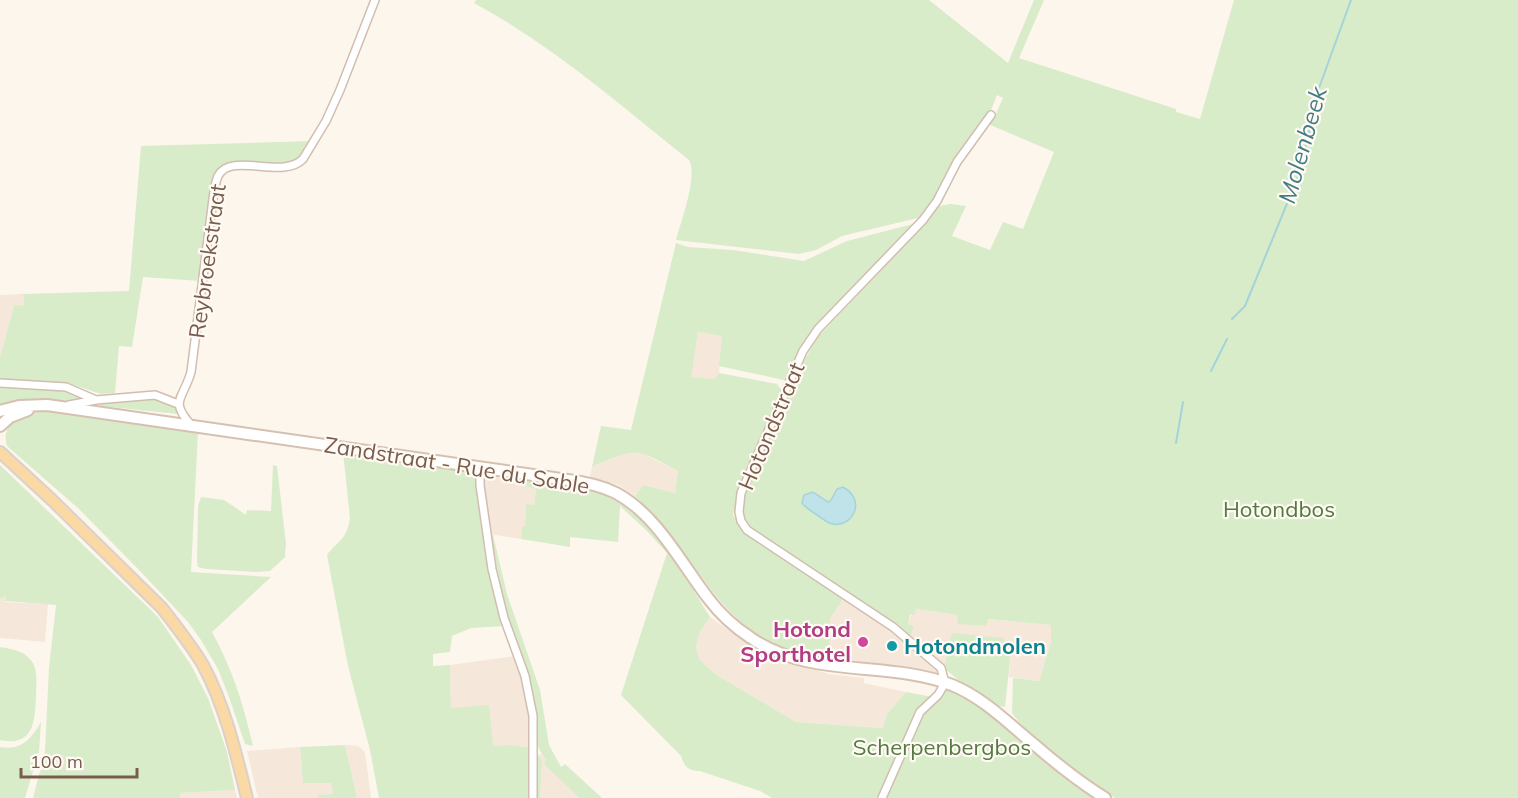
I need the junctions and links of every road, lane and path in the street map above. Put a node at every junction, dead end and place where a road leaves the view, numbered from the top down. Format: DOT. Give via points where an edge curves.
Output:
graph roads {
  1 [pos="375,0"];
  2 [pos="991,115"];
  3 [pos="0,383"];
  4 [pos="96,400"];
  5 [pos="178,404"];
  6 [pos="61,407"];
  7 [pos="0,411"];
  8 [pos="191,425"];
  9 [pos="0,426"];
  10 [pos="0,452"];
  11 [pos="480,467"];
  12 [pos="943,686"];
  13 [pos="247,798"];
  14 [pos="533,798"];
  15 [pos="882,798"];
  16 [pos="1105,798"];
  1 -- 5 [label="street, Reybroekstraat" via="344,83 299,164 288,168 233,166 219,175 191,372"];
  2 -- 12 [label="street, Hotondstraat" via="923,220 818,329 803,351 738,504 747,530 893,627 941,668"];
  3 -- 4 [label="street" via="66,387"];
  4 -- 5 [label="street" via="155,395"];
  4 -- 6 [label="street"];
  5 -- 8 [label="street"];
  6 -- 7 [label="main road, Zandstraat - Rue du Sable" via="34,404"];
  6 -- 8 [label="main road, Zandstraat - Rue du Sable"];
  6 -- 9 [label="main road, Zandstraat - Rue du Sable" via="19,412"];
  8 -- 11 [label="main road, Zandstraat - Rue du Sable"];
  10 -- 13 [label="main road" via="177,627 213,685 236,751"];
  11 -- 12 [label="main road, Zandstraat - Rue du Sable" via="584,483 630,501 665,539 721,613 740,631 771,650 800,660 913,674"];
  11 -- 14 [label="street" via="494,575 532,709"];
  12 -- 15 [label="street" via="920,712"];
  12 -- 16 [label="main road, Zandstraat - Rue du Sable" via="976,698"];
}
